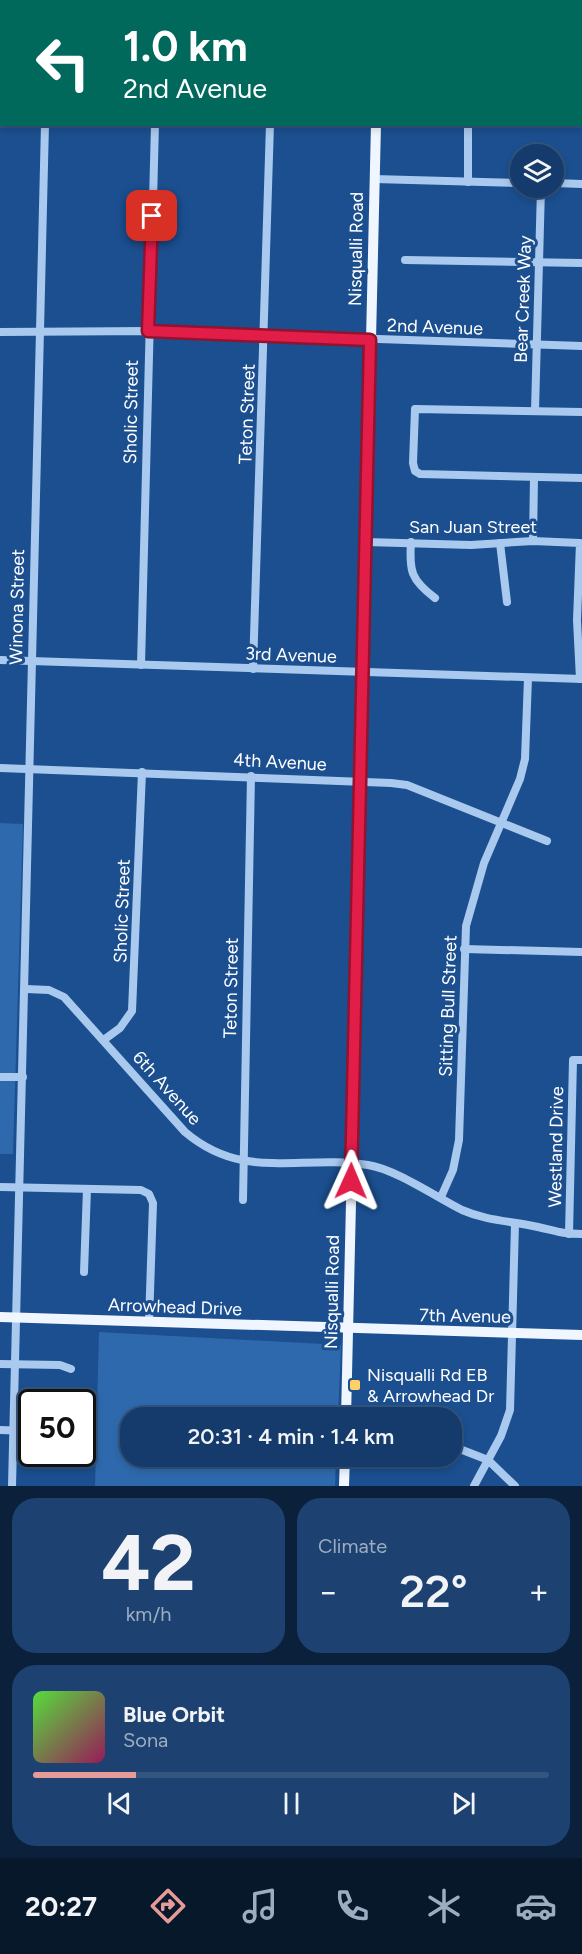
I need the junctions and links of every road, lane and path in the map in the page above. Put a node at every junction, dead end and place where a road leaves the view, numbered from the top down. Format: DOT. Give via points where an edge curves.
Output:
graph roads {
  1 [pos="45,126"];
  2 [pos="155,126"];
  3 [pos="270,126"];
  4 [pos="376,126"];
  5 [pos="468,126"];
  6 [pos="374,179"];
  7 [pos="468,182"];
  8 [pos="510,183"];
  9 [pos="564,183"];
  10 [pos="582,184"];
  11 [pos="541,198"];
  12 [pos="405,260"];
  13 [pos="539,263"];
  14 [pos="582,263"];
  15 [pos="148,331"];
  16 [pos="0,332"];
  17 [pos="38,333"];
  18 [pos="265,335"];
  19 [pos="370,340"];
  20 [pos="537,344"];
  21 [pos="582,346"];
  22 [pos="535,411"];
  23 [pos="582,412"];
  24 [pos="534,477"];
  25 [pos="582,478"];
  26 [pos="532,541"];
  27 [pos="366,542"];
  28 [pos="411,542"];
  29 [pos="500,543"];
  30 [pos="435,598"];
  31 [pos="507,602"];
  32 [pos="0,660"];
  33 [pos="31,661"];
  34 [pos="141,665"];
  35 [pos="253,669"];
  36 [pos="363,672"];
  37 [pos="528,678"];
  38 [pos="581,679"];
  39 [pos="0,768"];
  40 [pos="28,769"];
  41 [pos="142,772"];
  42 [pos="251,776"];
  43 [pos="360,781"];
  44 [pos="503,822"];
  45 [pos="548,841"];
  46 [pos="464,950"];
  47 [pos="582,952"];
  48 [pos="26,990"];
  49 [pos="105,1039"];
  50 [pos="582,1060"];
  51 [pos="0,1077"];
  52 [pos="23,1077"];
  53 [pos="243,1162"];
  54 [pos="352,1164"];
  55 [pos="0,1187"];
  56 [pos="19,1187"];
  57 [pos="87,1189"];
  58 [pos="441,1197"];
  59 [pos="243,1200"];
  60 [pos="515,1224"];
  61 [pos="568,1234"];
  62 [pos="582,1234"];
  63 [pos="84,1272"];
  64 [pos="0,1317"];
  65 [pos="16,1317"];
  66 [pos="149,1322"];
  67 [pos="348,1329"];
  68 [pos="514,1334"];
  69 [pos="582,1335"];
  70 [pos="0,1364"];
  71 [pos="15,1364"];
  72 [pos="71,1369"];
  73 [pos="346,1407"];
  74 [pos="0,1430"];
  75 [pos="13,1431"];
  76 [pos="18,1431"];
  77 [pos="462,1450"];
  78 [pos="488,1460"];
  79 [pos="345,1467"];
  80 [pos="12,1486"];
  81 [pos="344,1486"];
  82 [pos="474,1486"];
  83 [pos="515,1486"];
  1 -- 17 [label="street, Winona Street"];
  2 -- 15 [label="street, Sholic Street"];
  3 -- 18 [label="street, Teton Street"];
  4 -- 6 [label="main road, Nisqualli Road"];
  5 -- 7 [label="street"];
  6 -- 7 [label="street"];
  6 -- 19 [label="main road, Nisqualli Road"];
  7 -- 8 [label="street"];
  9 -- 10 [label="street"];
  11 -- 13 [label="street, Bear Creek Way"];
  12 -- 13 [label="street"];
  13 -- 14 [label="street"];
  13 -- 20 [label="street, Bear Creek Way"];
  15 -- 17 [label="street, 2nd Avenue"];
  15 -- 18 [label="street, 2nd Avenue"];
  15 -- 34 [label="street, Sholic Street"];
  16 -- 17 [label="street, 2nd Avenue"];
  17 -- 33 [label="street, Winona Street"];
  18 -- 19 [label="street, 2nd Avenue"];
  18 -- 35 [label="street, Teton Street"];
  19 -- 20 [label="street, 2nd Avenue"];
  19 -- 27 [label="main road, Nisqualli Road"];
  20 -- 21 [label="street, 2nd Avenue"];
  20 -- 22 [label="street, Bear Creek Way"];
  22 -- 23 [label="street"];
  22 -- 24 [label="street" via="415,409 415,471 420,474"];
  24 -- 25 [label="street"];
  24 -- 26 [label="street"];
  26 -- 29 [label="street, San Juan Street"];
  26 -- 38 [label="street, San Juan Street" via="580,543 577,620"];
  27 -- 28 [label="street, San Juan Street"];
  27 -- 36 [label="main road, Nisqualli Road"];
  28 -- 29 [label="street, San Juan Street"];
  28 -- 30 [label="street" via="413,578"];
  29 -- 31 [label="street"];
  32 -- 33 [label="street, 3rd Avenue"];
  33 -- 34 [label="street, 3rd Avenue"];
  33 -- 40 [label="street, Winona Street"];
  34 -- 35 [label="street, 3rd Avenue"];
  35 -- 36 [label="street, 3rd Avenue"];
  36 -- 37 [label="street, 3rd Avenue"];
  36 -- 43 [label="main road, Nisqualli Road"];
  37 -- 38 [label="street, 3rd Avenue"];
  37 -- 44 [label="street, Sitting Bull Street" via="525,759"];
  39 -- 40 [label="street, 4th Avenue"];
  40 -- 41 [label="street, 4th Avenue"];
  40 -- 48 [label="street, Winona Street"];
  41 -- 42 [label="street, 4th Avenue"];
  41 -- 49 [label="street, Sholic Street" via="132,1011 120,1028"];
  42 -- 43 [label="street, 4th Avenue"];
  42 -- 53 [label="street, Teton Street"];
  43 -- 44 [label="street, 4th Avenue" via="407,785"];
  43 -- 54 [label="main road, Nisqualli Road"];
  44 -- 45 [label="street, 4th Avenue"];
  44 -- 46 [label="street, Sitting Bull Street" via="475,893"];
  46 -- 47 [label="street"];
  46 -- 58 [label="street, Sitting Bull Street" via="459,1140 453,1170"];
  48 -- 49 [label="street, 6th Avenue" via="49,990 64,997"];
  48 -- 52 [label="street, Winona Street"];
  49 -- 53 [label="street, 6th Avenue" via="185,1132 204,1148"];
  50 -- 61 [label="street, Westland Drive" via="573,1060"];
  51 -- 52 [label="street"];
  52 -- 56 [label="street, Winona Street"];
  53 -- 54 [label="street, 6th Avenue"];
  53 -- 59 [label="street, Teton Street"];
  54 -- 58 [label="street, 6th Avenue" via="375,1166"];
  54 -- 67 [label="main road, Nisqualli Road"];
  55 -- 56 [label="street"];
  56 -- 57 [label="street"];
  56 -- 65 [label="street, Winona Street"];
  57 -- 63 [label="street"];
  57 -- 66 [label="street" via="141,1190 149,1194 153,1203"];
  58 -- 60 [label="street, 6th Avenue" via="464,1210"];
  60 -- 61 [label="street, 6th Avenue"];
  60 -- 68 [label="street"];
  61 -- 62 [label="street, 6th Avenue"];
  64 -- 65 [label="main road, Arrowhead Drive"];
  65 -- 66 [label="main road, Arrowhead Drive"];
  65 -- 71 [label="street, Winona Street"];
  66 -- 67 [label="main road, Arrowhead Drive"];
  67 -- 68 [label="main road, 7th Avenue"];
  67 -- 73 [label="main road, Nisqualli Road"];
  68 -- 69 [label="main road, 7th Avenue"];
  68 -- 78 [label="street" via="510,1410"];
  70 -- 71 [label="street"];
  71 -- 72 [label="street" via="60,1365"];
  71 -- 75 [label="street, Winona Street"];
  74 -- 75 [label="street"];
  75 -- 76 [label="street"];
  75 -- 80 [label="street, Winona Street"];
  77 -- 78 [label="street"];
  78 -- 82 [label="street"];
  78 -- 83 [label="street"];
  79 -- 81 [label="main road"];
}
